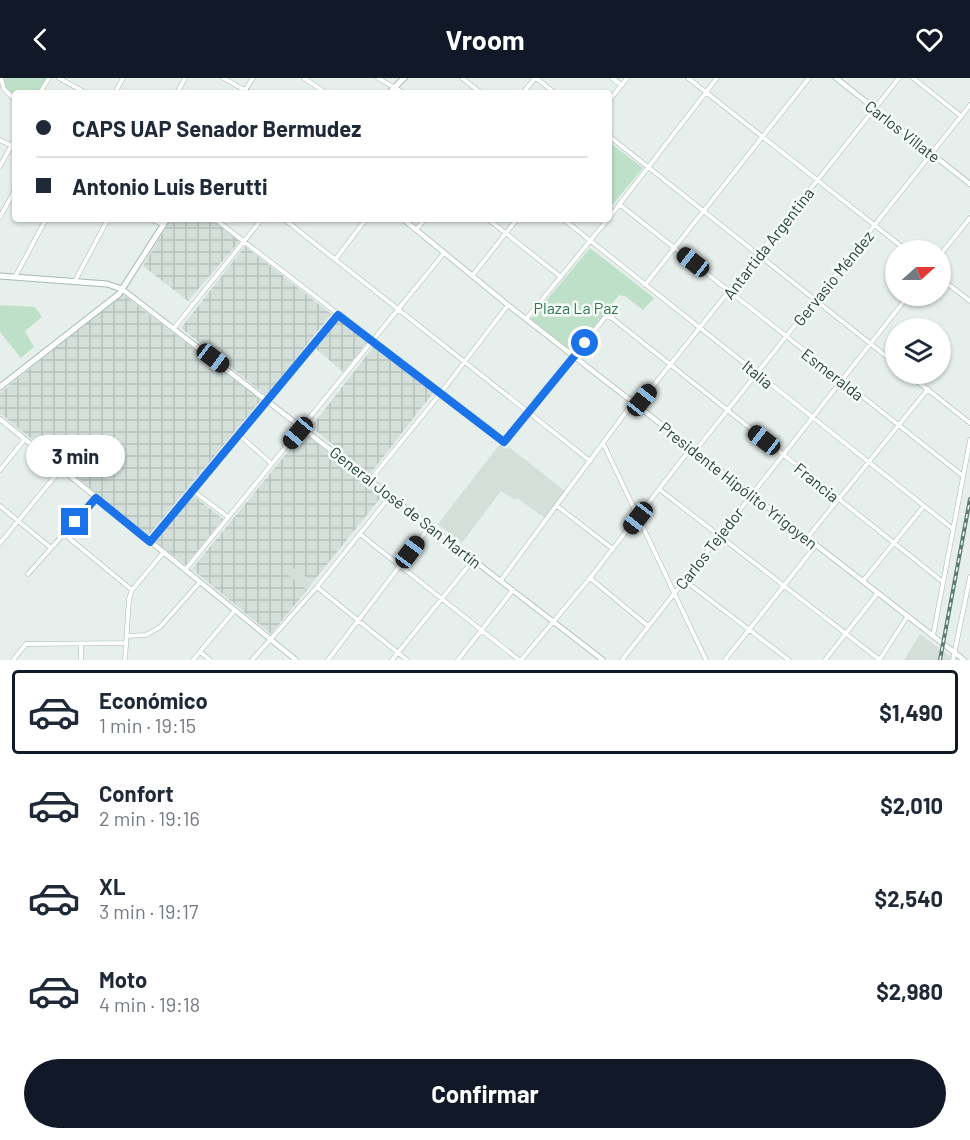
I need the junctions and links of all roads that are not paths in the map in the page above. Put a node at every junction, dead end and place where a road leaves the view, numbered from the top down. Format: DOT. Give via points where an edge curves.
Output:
graph roads {
  1 [pos="58,78"];
  2 [pos="77,78"];
  3 [pos="223,78"];
  4 [pos="304,78"];
  5 [pos="378,78"];
  6 [pos="404,78"];
  7 [pos="462,78"];
  8 [pos="536,78"];
  9 [pos="612,78"];
  10 [pos="627,78"];
  11 [pos="688,78"];
  12 [pos="717,78"];
  13 [pos="809,78"];
  14 [pos="836,78"];
  15 [pos="899,78"];
  16 [pos="913,78"];
  17 [pos="1,81"];
  18 [pos="72,85"];
  19 [pos="621,85"];
  20 [pos="81,90"];
  21 [pos="243,90"];
  22 [pos="322,90"];
  23 [pos="390,90"];
  24 [pos="392,90"];
  25 [pos="477,90"];
  26 [pos="526,90"];
  27 [pos="551,90"];
  28 [pos="706,92"];
  29 [pos="612,97"];
  30 [pos="12,98"];
  31 [pos="970,105"];
  32 [pos="874,108"];
  33 [pos="961,116"];
  34 [pos="763,137"];
  35 [pos="612,138"];
  36 [pos="12,144"];
  37 [pos="932,153"];
  38 [pos="0,166"];
  39 [pos="648,167"];
  40 [pos="818,180"];
  41 [pos="970,184"];
  42 [pos="12,195"];
  43 [pos="619,204"];
  44 [pos="704,212"];
  45 [pos="612,213"];
  46 [pos="0,217"];
  47 [pos="970,218"];
  48 [pos="44,222"];
  49 [pos="106,222"];
  50 [pos="166,222"];
  51 [pos="219,222"];
  52 [pos="260,222"];
  53 [pos="288,222"];
  54 [pos="364,222"];
  55 [pos="407,222"];
  56 [pos="423,222"];
  57 [pos="492,222"];
  58 [pos="515,222"];
  59 [pos="567,222"];
  60 [pos="605,222"];
  61 [pos="874,226"];
  62 [pos="416,230"];
  63 [pos="506,233"];
  64 [pos="893,240"];
  65 [pos="244,241"];
  66 [pos="591,241"];
  67 [pos="951,241"];
  68 [pos="675,248"];
  69 [pos="444,253"];
  70 [pos="758,255"];
  71 [pos="335,260"];
  72 [pos="0,276"];
  73 [pos="15,276"];
  74 [pos="472,276"];
  75 [pos="561,277"];
  76 [pos="75,281"];
  77 [pos="645,285"];
  78 [pos="951,286"];
  79 [pos="123,289"];
  80 [pos="729,291"];
  81 [pos="815,300"];
  82 [pos="970,301"];
  83 [pos="508,305"];
  84 [pos="900,306"];
  85 [pos="399,310"];
  86 [pos="338,315"];
  87 [pos="526,319"];
  88 [pos="174,328"];
  89 [pos="700,328"];
  90 [pos="786,336"];
  91 [pos="373,341"];
  92 [pos="870,344"];
  93 [pos="574,356"];
  94 [pos="885,356"];
  95 [pos="465,362"];
  96 [pos="670,365"];
  97 [pos="757,374"];
  98 [pos="841,380"];
  99 [pos="921,384"];
  100 [pos="0,387"];
  101 [pos="928,389"];
  102 [pos="440,394"];
  103 [pos="267,399"];
  104 [pos="635,404"];
  105 [pos="728,411"];
  106 [pos="529,413"];
  107 [pos="812,417"];
  108 [pos="0,419"];
  109 [pos="970,423"];
  110 [pos="898,425"];
  111 [pos="303,427"];
  112 [pos="238,434"];
  113 [pos="25,439"];
  114 [pos="970,440"];
  115 [pos="603,443"];
  116 [pos="693,450"];
  117 [pos="783,455"];
  118 [pos="590,461"];
  119 [pos="869,462"];
  120 [pos="272,464"];
  121 [pos="61,469"];
  122 [pos="0,470"];
  123 [pos="963,476"];
  124 [pos="371,479"];
  125 [pos="659,489"];
  126 [pos="192,490"];
  127 [pos="752,494"];
  128 [pos="391,495"];
  129 [pos="96,498"];
  130 [pos="838,499"];
  131 [pos="0,506"];
  132 [pos="557,506"];
  133 [pos="924,506"];
  134 [pos="228,518"];
  135 [pos="638,518"];
  136 [pos="18,521"];
  137 [pos="431,525"];
  138 [pos="953,529"];
  139 [pos="360,533"];
  140 [pos="64,534"];
  141 [pos="720,534"];
  142 [pos="807,538"];
  143 [pos="150,542"];
  144 [pos="0,543"];
  145 [pos="894,543"];
  146 [pos="816,545"];
  147 [pos="51,548"];
  148 [pos="613,549"];
  149 [pos="164,552"];
  150 [pos="474,559"];
  151 [pos="400,566"];
  152 [pos="186,569"];
  153 [pos="28,574"];
  154 [pos="970,577"];
  155 [pos="590,578"];
  156 [pos="501,580"];
  157 [pos="684,580"];
  158 [pos="200,582"];
  159 [pos="863,582"];
  160 [pos="943,582"];
  161 [pos="785,584"];
  162 [pos="317,587"];
  163 [pos="132,590"];
  164 [pos="513,590"];
  165 [pos="675,591"];
  166 [pos="877,594"];
  167 [pos="442,599"];
  168 [pos="968,601"];
  169 [pos="236,610"];
  170 [pos="907,617"];
  171 [pos="358,620"];
  172 [pos="555,622"];
  173 [pos="648,626"];
  174 [pos="750,629"];
  175 [pos="482,630"];
  176 [pos="845,633"];
  177 [pos="127,636"];
  178 [pos="933,636"];
  179 [pos="271,639"];
  180 [pos="126,643"];
  181 [pos="81,645"];
  182 [pos="201,652"];
  183 [pos="398,653"];
  184 [pos="954,653"];
  185 [pos="13,660"];
  186 [pos="81,660"];
  187 [pos="125,660"];
  188 [pos="193,660"];
  189 [pos="210,660"];
  190 [pos="252,660"];
  191 [pos="296,660"];
  192 [pos="328,660"];
  193 [pos="392,660"];
  194 [pos="407,660"];
  195 [pos="458,660"];
  196 [pos="520,660"];
  197 [pos="603,660"];
  198 [pos="622,660"];
  199 [pos="706,660"];
  200 [pos="725,660"];
  201 [pos="789,660"];
  202 [pos="825,660"];
  203 [pos="880,660"];
  204 [pos="953,660"];
  205 [pos="964,660"];
  1 -- 18 [label="street"];
  2 -- 18 [label="street"];
  3 -- 21 [label="street"];
  4 -- 22 [label="street"];
  5 -- 23 [label="street"];
  6 -- 24 [label="main road"];
  7 -- 25 [label="street"];
  8 -- 26 [label="street"];
  8 -- 27 [label="street"];
  9 -- 19 [label="street"];
  10 -- 19 [label="street"];
  11 -- 28 [label="street"];
  12 -- 28 [label="street"];
  13 -- 34 [label="street"];
  14 -- 32 [label="street, Carlos Villate"];
  15 -- 32 [label="street, Antartida Argentina"];
  16 -- 33 [label="street"];
  17 -- 30 [label="street"];
  18 -- 20 [label="street"];
  19 -- 29 [label="street"];
  28 -- 34 [label="street"];
  28 -- 39 [label="street"];
  31 -- 33 [label="street, Gervasio Méndez"];
  32 -- 37 [label="street, Carlos Villate"];
  32 -- 40 [label="street, Antartida Argentina"];
  33 -- 37 [label="street, Gervasio Méndez"];
  34 -- 40 [label="street"];
  34 -- 44 [label="street"];
  35 -- 39 [label="street"];
  36 -- 38 [label="street"];
  37 -- 41 [label="street, Carlos Villate"];
  37 -- 61 [label="street, Gervasio Méndez"];
  39 -- 43 [label="street"];
  39 -- 44 [label="street"];
  40 -- 61 [label="street"];
  40 -- 70 [label="street, Antartida Argentina"];
  42 -- 46 [label="street"];
  43 -- 45 [label="street"];
  43 -- 68 [label="street, Esmeralda"];
  44 -- 68 [label="street"];
  44 -- 70 [label="street"];
  47 -- 67 [label="street"];
  48 -- 73 [label="street"];
  49 -- 76 [label="street"];
  50 -- 79 [label="main road"];
  51 -- 65 [label="street"];
  52 -- 65 [label="street"];
  53 -- 71 [label="street"];
  54 -- 71 [label="street"];
  55 -- 62 [label="street, Presidente Hipólito Yrigoyen"];
  56 -- 62 [label="street"];
  57 -- 63 [label="street"];
  58 -- 63 [label="street"];
  59 -- 66 [label="street, Italia"];
  60 -- 66 [label="street"];
  61 -- 64 [label="street"];
  61 -- 81 [label="street, Gervasio Méndez"];
  62 -- 69 [label="street, Presidente Hipólito Yrigoyen"];
  63 -- 74 [label="street"];
  63 -- 75 [label="street"];
  65 -- 86 [label="street"];
  65 -- 88 [label="street"];
  66 -- 75 [label="street"];
  66 -- 77 [label="street, Italia"];
  68 -- 77 [label="street"];
  68 -- 80 [label="street, Esmeralda"];
  69 -- 74 [label="street, Presidente Hipólito Yrigoyen"];
  69 -- 85 [label="street"];
  70 -- 80 [label="street, Antartida Argentina"];
  70 -- 81 [label="street"];
  71 -- 85 [label="street"];
  72 -- 73 [label="main road"];
  73 -- 76 [label="main road"];
  74 -- 83 [label="street, Presidente Hipólito Yrigoyen"];
  75 -- 87 [label="street"];
  76 -- 79 [label="main road" via="114,284"];
  77 -- 89 [label="street, Italia"];
  78 -- 82 [label="street"];
  79 -- 88 [label="street, General José de San Martín"];
  79 -- 100 [label="main road"];
  80 -- 89 [label="street, Antartida Argentina"];
  80 -- 90 [label="street, Esmeralda"];
  81 -- 90 [label="street, Gervasio Méndez"];
  81 -- 92 [label="street"];
  83 -- 87 [label="street, Presidente Hipólito Yrigoyen"];
  83 -- 95 [label="street"];
  84 -- 92 [label="street, Carlos Tejedor"];
  85 -- 91 [label="street"];
  85 -- 95 [label="street"];
  86 -- 91 [label="street"];
  86 -- 103 [label="street"];
  87 -- 93 [label="street, Presidente Hipólito Yrigoyen"];
  88 -- 103 [label="street, General José de San Martín"];
  89 -- 96 [label="street, Antartida Argentina"];
  89 -- 97 [label="street, Italia"];
  90 -- 97 [label="street, Gervasio Méndez"];
  90 -- 98 [label="street, Esmeralda"];
  91 -- 102 [label="street"];
  91 -- 111 [label="street"];
  92 -- 94 [label="street"];
  92 -- 98 [label="street, Carlos Tejedor"];
  93 -- 96 [label="street, Francia" via="606,316"];
  93 -- 104 [label="street, Presidente Hipólito Yrigoyen"];
  93 -- 106 [label="street"];
  95 -- 102 [label="street"];
  95 -- 106 [label="street"];
  96 -- 104 [label="street, Antartida Argentina"];
  96 -- 105 [label="street, Francia"];
  97 -- 105 [label="street, Gervasio Méndez"];
  97 -- 107 [label="street, Italia"];
  98 -- 107 [label="street, Carlos Tejedor"];
  98 -- 110 [label="street, Esmeralda"];
  99 -- 101 [label="street"];
  101 -- 109 [label="street"];
  101 -- 110 [label="street"];
  102 -- 106 [label="street" via="504,442"];
  102 -- 124 [label="street"];
  103 -- 111 [label="street, General José de San Martín"];
  103 -- 112 [label="street"];
  104 -- 115 [label="street, Antartida Argentina"];
  104 -- 116 [label="street, Presidente Hipólito Yrigoyen"];
  105 -- 116 [label="street, Gervasio Méndez"];
  105 -- 117 [label="street, Francia"];
  106 -- 118 [label="street"];
  107 -- 117 [label="street, Carlos Tejedor"];
  107 -- 119 [label="street, Italia"];
  108 -- 113 [label="street"];
  110 -- 119 [label="street"];
  110 -- 123 [label="street, Esmeralda"];
  111 -- 120 [label="street"];
  111 -- 124 [label="street, General José de San Martín"];
  112 -- 120 [label="street"];
  112 -- 126 [label="street"];
  113 -- 121 [label="street"];
  113 -- 122 [label="street"];
  114 -- 123 [label="street"];
  115 -- 118 [label="street, Antartida Argentina"];
  115 -- 135 [label="street"];
  116 -- 125 [label="street, Gervasio Méndez"];
  116 -- 127 [label="street, Presidente Hipólito Yrigoyen"];
  117 -- 127 [label="street, Carlos Tejedor"];
  117 -- 130 [label="street, Francia"];
  118 -- 132 [label="street, Antartida Argentina"];
  119 -- 130 [label="street"];
  119 -- 133 [label="street, Italia"];
  120 -- 134 [label="street"];
  121 -- 129 [label="street"];
  121 -- 136 [label="street"];
  123 -- 138 [label="street"];
  124 -- 128 [label="street, General José de San Martín"];
  125 -- 135 [label="street, Gervasio Méndez"];
  125 -- 141 [label="street"];
  126 -- 134 [label="street"];
  126 -- 143 [label="street"];
  127 -- 141 [label="street, Carlos Tejedor"];
  127 -- 142 [label="street, Presidente Hipólito Yrigoyen"];
  128 -- 137 [label="street, General José de San Martín"];
  128 -- 139 [label="street"];
  129 -- 140 [label="street"];
  129 -- 143 [label="street"];
  130 -- 142 [label="street"];
  130 -- 145 [label="street, Francia"];
  131 -- 136 [label="street"];
  132 -- 148 [label="street"];
  132 -- 156 [label="street, Antartida Argentina"];
  133 -- 138 [label="street, Italia"];
  133 -- 145 [label="street"];
  134 -- 152 [label="street"];
  135 -- 148 [label="street, Gervasio Méndez"];
  135 -- 165 [label="street"];
  136 -- 144 [label="street"];
  136 -- 147 [label="street"];
  137 -- 150 [label="street, General José de San Martín"];
  137 -- 151 [label="street"];
  138 -- 160 [label="street"];
  139 -- 151 [label="street"];
  139 -- 162 [label="street"];
  140 -- 147 [label="street"];
  140 -- 163 [label="street"];
  141 -- 157 [label="street, Carlos Tejedor"];
  141 -- 161 [label="street"];
  142 -- 146 [label="street, Presidente Hipólito Yrigoyen"];
  143 -- 149 [label="street"];
  145 -- 159 [label="street"];
  145 -- 160 [label="street, Francia"];
  146 -- 159 [label="street, Presidente Hipólito Yrigoyen"];
  146 -- 161 [label="street"];
  147 -- 153 [label="street"];
  148 -- 155 [label="street, Gervasio Méndez"];
  149 -- 152 [label="street"];
  149 -- 163 [label="street"];
  150 -- 156 [label="street, General José de San Martín"];
  150 -- 167 [label="street"];
  151 -- 167 [label="street"];
  151 -- 171 [label="street"];
  152 -- 158 [label="street"];
  154 -- 168 [label="street"];
  155 -- 172 [label="street, Gervasio Méndez"];
  155 -- 173 [label="street"];
  156 -- 164 [label="street, General José de San Martín"];
  157 -- 165 [label="street, Carlos Tejedor"];
  157 -- 174 [label="street"];
  158 -- 169 [label="street"];
  158 -- 177 [label="street" via="160,627 146,635"];
  159 -- 166 [label="street, Presidente Hipólito Yrigoyen"];
  160 -- 178 [label="street"];
  161 -- 174 [label="street"];
  161 -- 176 [label="street"];
  162 -- 171 [label="street"];
  162 -- 179 [label="street"];
  163 -- 177 [label="street"];
  164 -- 172 [label="street, General José de San Martín"];
  164 -- 175 [label="street"];
  165 -- 173 [label="street, Carlos Tejedor"];
  165 -- 199 [label="street"];
  166 -- 170 [label="street, Presidente Hipólito Yrigoyen"];
  166 -- 176 [label="street"];
  167 -- 175 [label="street"];
  167 -- 183 [label="street"];
  168 -- 184 [label="street"];
  169 -- 179 [label="street"];
  169 -- 182 [label="street"];
  170 -- 178 [label="street, Presidente Hipólito Yrigoyen"];
  170 -- 203 [label="street"];
  171 -- 183 [label="street"];
  171 -- 192 [label="street"];
  172 -- 196 [label="street, Gervasio Méndez"];
  172 -- 197 [label="street, General José de San Martín"];
  173 -- 198 [label="street, Carlos Tejedor"];
  174 -- 200 [label="street"];
  174 -- 201 [label="street"];
  175 -- 195 [label="street"];
  175 -- 196 [label="street"];
  176 -- 202 [label="street"];
  176 -- 203 [label="street"];
  177 -- 180 [label="street"];
  178 -- 184 [label="street, Presidente Hipólito Yrigoyen"];
  179 -- 190 [label="street"];
  179 -- 191 [label="street"];
  180 -- 181 [label="street"];
  180 -- 187 [label="street"];
  181 -- 185 [label="street" via="26,644"];
  181 -- 186 [label="street"];
  182 -- 188 [label="street"];
  182 -- 189 [label="street"];
  183 -- 193 [label="street"];
  183 -- 194 [label="street"];
  184 -- 204 [label="street"];
  184 -- 205 [label="street, Presidente Hipólito Yrigoyen"];
}
